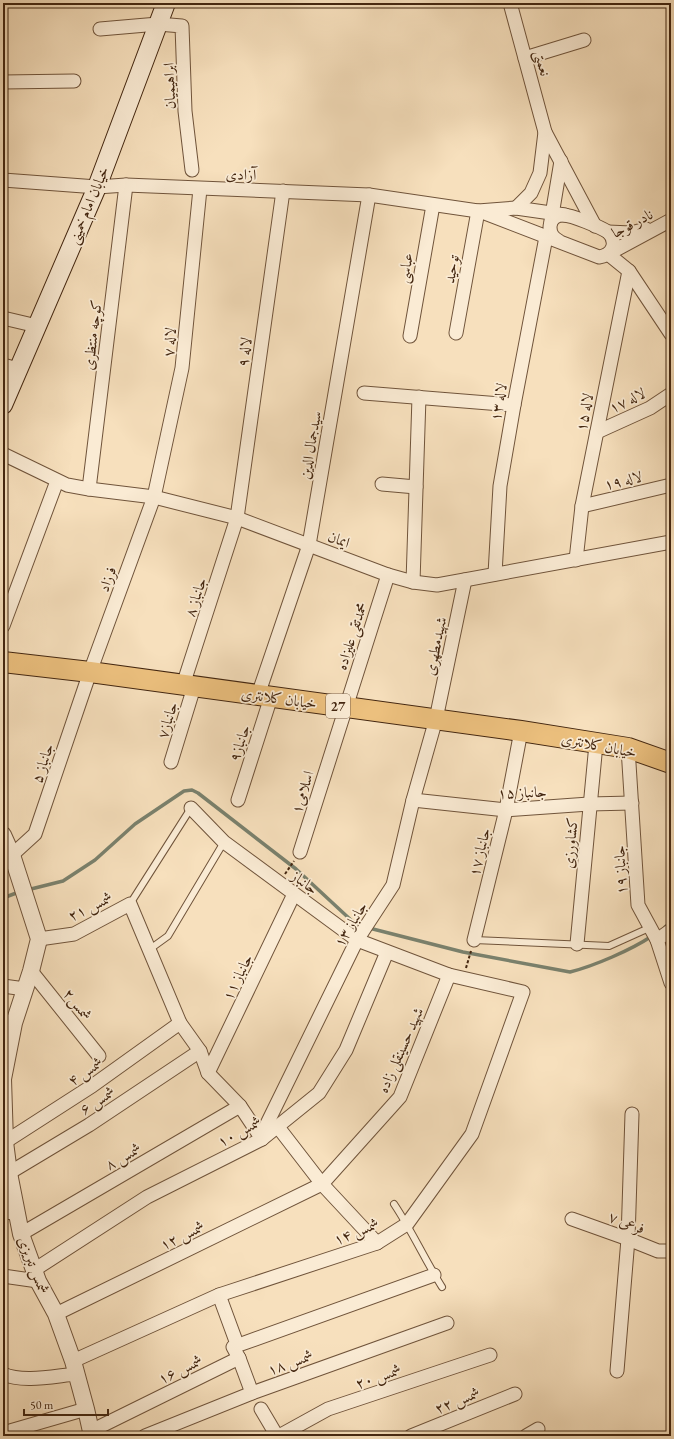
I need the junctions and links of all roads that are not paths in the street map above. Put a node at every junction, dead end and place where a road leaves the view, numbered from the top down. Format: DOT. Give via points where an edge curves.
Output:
graph roads {
  1 [pos="166,3"];
  2 [pos="510,3"];
  3 [pos="158,24"];
  4 [pos="100,29"];
  5 [pos="584,40"];
  6 [pos="525,58"];
  7 [pos="74,81"];
  8 [pos="3,82"];
  9 [pos="545,132"];
  10 [pos="560,161"];
  11 [pos="192,170"];
  12 [pos="3,180"];
  13 [pos="126,185"];
  14 [pos="97,186"];
  15 [pos="200,189"];
  16 [pos="283,191"];
  17 [pos="369,195"];
  18 [pos="433,205"];
  19 [pos="516,208"];
  20 [pos="478,211"];
  21 [pos="556,217"];
  22 [pos="668,222"];
  23 [pos="595,226"];
  24 [pos="608,232"];
  25 [pos="546,237"];
  26 [pos="559,241"];
  27 [pos="608,254"];
  28 [pos="629,271"];
  29 [pos="3,318"];
  30 [pos="37,326"];
  31 [pos="456,333"];
  32 [pos="671,334"];
  33 [pos="410,336"];
  34 [pos="11,367"];
  35 [pos="364,393"];
  36 [pos="671,394"];
  37 [pos="419,397"];
  38 [pos="3,405"];
  39 [pos="514,405"];
  40 [pos="596,432"];
  41 [pos="3,454"];
  42 [pos="57,481"];
  43 [pos="382,484"];
  44 [pos="671,485"];
  45 [pos="416,487"];
  46 [pos="89,489"];
  47 [pos="154,496"];
  48 [pos="582,506"];
  49 [pos="237,518"];
  50 [pos="671,542"];
  51 [pos="309,545"];
  52 [pos="576,560"];
  53 [pos="495,574"];
  54 [pos="388,575"];
  55 [pos="465,580"];
  56 [pos="414,582"];
  57 [pos="3,626"];
  58 [pos="3,662"];
  59 [pos="90,672"];
  60 [pos="188,686"];
  61 [pos="265,696"];
  62 [pos="345,707"];
  63 [pos="436,719"];
  64 [pos="522,731"];
  65 [pos="596,744"];
  66 [pos="628,748"];
  67 [pos="171,762"];
  68 [pos="671,763"];
  69 [pos="238,800"];
  70 [pos="413,800"];
  71 [pos="632,803"];
  72 [pos="590,804"];
  73 [pos="191,808"];
  74 [pos="506,810"];
  75 [pos="3,835"];
  76 [pos="224,842"];
  77 [pos="300,852"];
  78 [pos="12,855"];
  79 [pos="294,894"];
  80 [pos="130,904"];
  81 [pos="649,928"];
  82 [pos="671,930"];
  83 [pos="39,939"];
  84 [pos="357,940"];
  85 [pos="474,940"];
  86 [pos="657,940"];
  87 [pos="577,944"];
  88 [pos="150,949"];
  89 [pos="387,952"];
  90 [pos="31,970"];
  91 [pos="449,975"];
  92 [pos="671,984"];
  93 [pos="3,986"];
  94 [pos="25,989"];
  95 [pos="523,992"];
  96 [pos="8,1022"];
  97 [pos="180,1023"];
  98 [pos="200,1051"];
  99 [pos="99,1056"];
  100 [pos="208,1073"];
  101 [pos="3,1079"];
  102 [pos="240,1106"];
  103 [pos="632,1114"];
  104 [pos="278,1127"];
  105 [pos="262,1137"];
  106 [pos="4,1142"];
  107 [pos="9,1173"];
  108 [pos="322,1184"];
  109 [pos="394,1204"];
  110 [pos="9,1212"];
  111 [pos="572,1219"];
  112 [pos="407,1224"];
  113 [pos="21,1234"];
  114 [pos="628,1239"];
  115 [pos="377,1243"];
  116 [pos="671,1250"];
  117 [pos="434,1274"];
  118 [pos="3,1276"];
  119 [pos="36,1276"];
  120 [pos="442,1287"];
  121 [pos="219,1295"];
  122 [pos="56,1314"];
  123 [pos="446,1323"];
  124 [pos="235,1345"];
  125 [pos="490,1355"];
  126 [pos="239,1358"];
  127 [pos="74,1367"];
  128 [pos="617,1371"];
  129 [pos="3,1374"];
  130 [pos="252,1393"];
  131 [pos="515,1394"];
  132 [pos="86,1409"];
  133 [pos="261,1409"];
  134 [pos="538,1429"];
  135 [pos="3,1433"];
  136 [pos="91,1433"];
  137 [pos="145,1436"];
  138 [pos="278,1436"];
  139 [pos="411,1436"];
  140 [pos="526,1436"];
  1 -- 3 [label="main road, خیابان امام خمینی"];
  2 -- 6 [label="street, نعمتی"];
  3 -- 4 [label="street"];
  3 -- 11 [label="street, ابراهیمیان" via="182,26 185,111"];
  3 -- 14 [label="main road, خیابان امام خمینی"];
  5 -- 6 [label="street"];
  6 -- 9 [label="street, نعمتی"];
  7 -- 8 [label="street"];
  9 -- 10 [label="street, نعمتی"];
  9 -- 19 [label="street, نعمتی" via="540,174 531,193"];
  10 -- 21 [label="street"];
  10 -- 23 [label="street, نعمتی"];
  12 -- 14 [label="street, آزادی"];
  13 -- 14 [label="street, آزادی"];
  13 -- 15 [label="street, آزادی"];
  13 -- 46 [label="street, کوچه منتظری"];
  14 -- 30 [label="main road, خیابان امام خمینی"];
  15 -- 16 [label="street, آزادی"];
  15 -- 47 [label="street, لاله ۷" via="182,368"];
  16 -- 17 [label="street, آزادی"];
  16 -- 49 [label="street, لاله ۹"];
  17 -- 18 [label="street, آزادی"];
  17 -- 51 [label="street, سیدجمال الدین"];
  18 -- 20 [label="street, آزادی"];
  18 -- 33 [label="street, عباسی"];
  19 -- 20 [label="street, آزادی"];
  19 -- 21 [label="street, آزادی"];
  20 -- 25 [label="street, آزادی"];
  20 -- 31 [label="street, توحید"];
  21 -- 23 [label="street, آزادی"];
  21 -- 26 [label="street" via="550,232 555,240"];
  22 -- 24 [label="street" via="631,232"];
  22 -- 27 [label="street, نادر قوجا"];
  23 -- 24 [label="street, آزادی"];
  24 -- 27 [label="street" via="614,242"];
  25 -- 26 [label="street, آزادی"];
  25 -- 39 [label="street, لاله ۱۳"];
  26 -- 27 [label="street, آزادی" via="594,256"];
  27 -- 28 [label="street"];
  28 -- 32 [label="street"];
  28 -- 40 [label="street, لاله ۱۵"];
  29 -- 30 [label="street"];
  30 -- 34 [label="main road, خیابان امام خمینی"];
  34 -- 38 [label="main road, خیابان امام خمینی"];
  35 -- 37 [label="street"];
  36 -- 40 [label="street, لاله ۱۷" via="650,408"];
  37 -- 39 [label="street"];
  37 -- 45 [label="street"];
  39 -- 53 [label="street, لاله ۱۳" via="500,486"];
  40 -- 48 [label="street, لاله ۱۵"];
  41 -- 42 [label="street, ایمان"];
  42 -- 46 [label="street, ایمان"];
  42 -- 57 [label="street"];
  43 -- 45 [label="street"];
  44 -- 48 [label="street, لاله ۱۹"];
  45 -- 56 [label="street"];
  46 -- 47 [label="street, ایمان"];
  47 -- 49 [label="street, ایمان"];
  47 -- 59 [label="street, فرزاد"];
  48 -- 52 [label="street, لاله ۱۵"];
  49 -- 51 [label="street, ایمان"];
  49 -- 60 [label="street, جانباز ۸"];
  50 -- 52 [label="street, ایمان"];
  51 -- 54 [label="street, ایمان"];
  51 -- 61 [label="street, سیدجمال الدین"];
  52 -- 53 [label="street, ایمان"];
  53 -- 55 [label="street, ایمان"];
  54 -- 56 [label="street, ایمان"];
  54 -- 62 [label="street, محمدتقی علیزاده"];
  55 -- 56 [label="street, ایمان" via="437,585"];
  55 -- 63 [label="street, شهیدمطهری"];
  58 -- 59 [label="main road, خیابان کلانتری / 27"];
  59 -- 60 [label="main road, خیابان کلانتری / 27"];
  59 -- 78 [label="street, جانباز ۵" via="36,834"];
  60 -- 61 [label="main road, خیابان کلانتری / 27"];
  60 -- 67 [label="street, جانباز۷"];
  61 -- 62 [label="main road, خیابان کلانتری / 27"];
  61 -- 69 [label="street, جانباز۹"];
  62 -- 63 [label="main road, خیابان کلانتری / 27"];
  62 -- 77 [label="street, اسلامی۱"];
  63 -- 64 [label="main road, خیابان کلانتری / 27"];
  63 -- 70 [label="street, جانباز ۱۳"];
  64 -- 65 [label="main road, خیابان کلانتری / 27"];
  64 -- 74 [label="street, جانباز ۱۷"];
  65 -- 66 [label="main road, خیابان کلانتری / 27"];
  65 -- 72 [label="street, کشاورزی"];
  66 -- 68 [label="main road, خیابان کلانتری / 27"];
  66 -- 71 [label="street, جانباز ۱۹"];
  70 -- 74 [label="street, جانباز ۱۵"];
  70 -- 84 [label="street, جانباز ۱۳" via="393,885"];
  71 -- 72 [label="street, جانباز ۱۵"];
  71 -- 81 [label="street, جانباز ۱۹" via="638,905"];
  72 -- 74 [label="street, جانباز ۱۵"];
  72 -- 87 [label="street, کشاورزی"];
  73 -- 76 [label="street, جانباز"];
  73 -- 80 [label="lane, جانباز"];
  74 -- 85 [label="street, جانباز ۱۷"];
  75 -- 78 [label="street"];
  76 -- 79 [label="street, جانباز"];
  76 -- 88 [label="lane" via="168,936"];
  78 -- 83 [label="street"];
  79 -- 84 [label="street, جانباز"];
  79 -- 100 [label="street, جانباز ۱۱"];
  80 -- 83 [label="street, شمس ۲۱" via="74,934"];
  80 -- 88 [label="street"];
  81 -- 86 [label="street, جانباز ۱۹"];
  81 -- 87 [label="lane" via="609,946"];
  82 -- 86 [label="street"];
  83 -- 90 [label="street, شمس تبریزی"];
  84 -- 89 [label="street, جانباز"];
  84 -- 105 [label="street, جانباز ۱۳"];
  85 -- 87 [label="lane"];
  86 -- 92 [label="street, جانباز ۱۹"];
  88 -- 97 [label="street"];
  89 -- 91 [label="street, جانباز"];
  89 -- 104 [label="street, شمس ۱۰" via="346,1050 319,1093"];
  90 -- 94 [label="street, شمس تبریزی"];
  90 -- 99 [label="street, شمس۲"];
  91 -- 95 [label="street, جانباز"];
  91 -- 108 [label="street, شهید حسینقلی زاده" via="400,1097"];
  93 -- 94 [label="street"];
  94 -- 96 [label="street, شمس تبریزی"];
  95 -- 112 [label="street, شمس ۱۴" via="472,1134"];
  96 -- 101 [label="street, شمس تبریزی"];
  97 -- 98 [label="street"];
  97 -- 106 [label="street, شمس ۴" via="92,1086"];
  98 -- 100 [label="street"];
  98 -- 107 [label="street, شمس ۶" via="89,1125"];
  100 -- 102 [label="street"];
  101 -- 106 [label="street, شمس تبریزی"];
  102 -- 105 [label="street"];
  102 -- 113 [label="street, شمس ۸"];
  103 -- 114 [label="street"];
  104 -- 105 [label="street, شمس ۱۰"];
  104 -- 108 [label="street"];
  105 -- 119 [label="street, شمس ۱۰" via="147,1197"];
  106 -- 107 [label="street, شمس تبریزی"];
  107 -- 110 [label="street, شمس تبریزی"];
  108 -- 115 [label="street"];
  108 -- 122 [label="street, شمس ۱۲"];
  109 -- 112 [label="lane"];
  110 -- 113 [label="street, شمس تبریزی"];
  111 -- 114 [label="street, فرعی ۷"];
  112 -- 115 [label="street, شمس ۱۴"];
  112 -- 117 [label="lane"];
  113 -- 119 [label="street, شمس تبریزی"];
  114 -- 116 [label="street, فرعی ۷" via="658,1251"];
  114 -- 128 [label="street"];
  115 -- 121 [label="street, شمس ۱۴"];
  117 -- 120 [label="lane"];
  117 -- 124 [label="street"];
  118 -- 119 [label="street"];
  119 -- 122 [label="street, شمس تبریزی"];
  121 -- 124 [label="street"];
  121 -- 127 [label="street, شمس ۱۴"];
  122 -- 127 [label="street, شمس تبریزی"];
  123 -- 130 [label="street, شمس ۱۸"];
  124 -- 126 [label="street"];
  125 -- 138 [label="street, شمس ۲۰" via="328,1409"];
  126 -- 130 [label="street"];
  126 -- 136 [label="street, شمس ۱۶"];
  127 -- 129 [label="street, شمس ۱۴" via="29,1378 11,1378"];
  127 -- 132 [label="street, شمس تبریزی"];
  130 -- 137 [label="street, شمس ۱۸"];
  131 -- 139 [label="street, شمس ۲۲"];
  132 -- 135 [label="street"];
  132 -- 136 [label="street, شمس تبریزی"];
  133 -- 138 [label="street"];
  134 -- 140 [label="street"];
}
